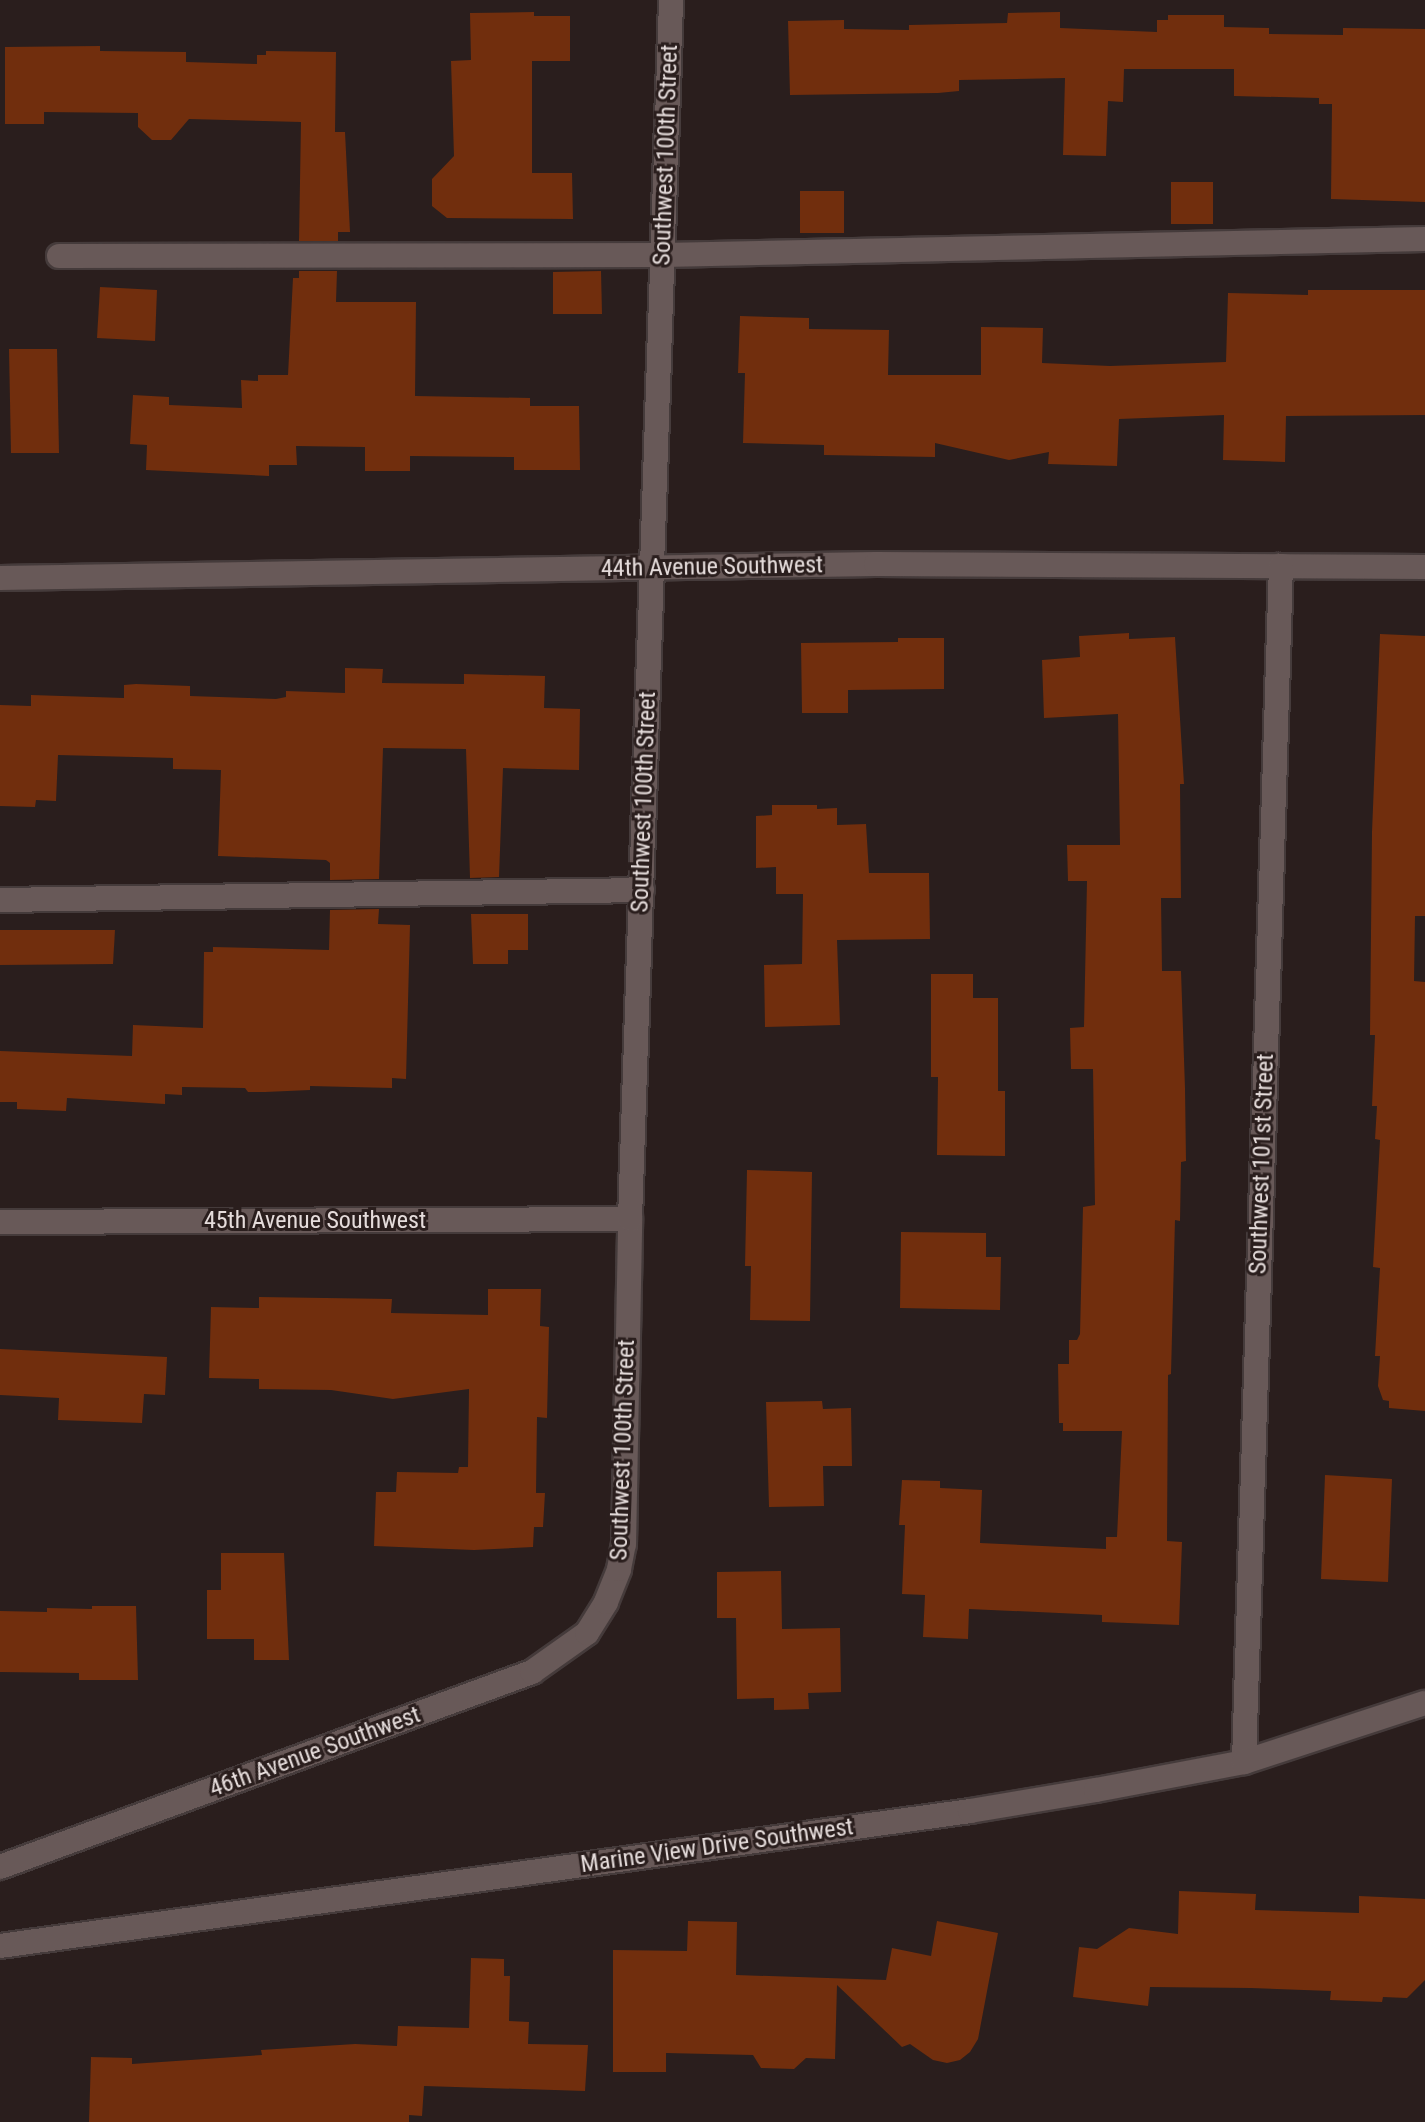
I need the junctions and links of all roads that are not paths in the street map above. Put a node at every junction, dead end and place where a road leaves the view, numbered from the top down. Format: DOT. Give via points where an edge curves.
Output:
graph roads {
  1 [pos="671,0"];
  2 [pos="1425,239"];
  3 [pos="663,255"];
  4 [pos="59,256"];
  5 [pos="1281,566"];
  6 [pos="1425,567"];
  7 [pos="652,569"];
  8 [pos="0,578"];
  9 [pos="642,890"];
  10 [pos="0,900"];
  11 [pos="630,1219"];
  12 [pos="0,1222"];
  13 [pos="606,1602"];
  14 [pos="1425,1703"];
  15 [pos="1244,1762"];
  16 [pos="0,1867"];
  17 [pos="0,1946"];
  1 -- 3 [label="street, Southwest 100th Street"];
  2 -- 3 [label="street"];
  3 -- 4 [label="street"];
  3 -- 7 [label="street, Southwest 100th Street"];
  5 -- 6 [label="street, 44th Avenue Southwest"];
  5 -- 7 [label="street, 44th Avenue Southwest"];
  5 -- 15 [label="street, Southwest 101st Street"];
  7 -- 8 [label="street, 44th Avenue Southwest"];
  7 -- 9 [label="street, Southwest 100th Street"];
  9 -- 10 [label="street"];
  9 -- 11 [label="street, Southwest 100th Street"];
  11 -- 12 [label="street, 45th Avenue Southwest"];
  11 -- 13 [label="street, Southwest 100th Street" via="624,1544"];
  13 -- 16 [label="street, 46th Avenue Southwest" via="587,1633 532,1672"];
  14 -- 15 [label="street, Marine View Drive Southwest"];
  15 -- 17 [label="street, Marine View Drive Southwest" via="970,1811"];
}
